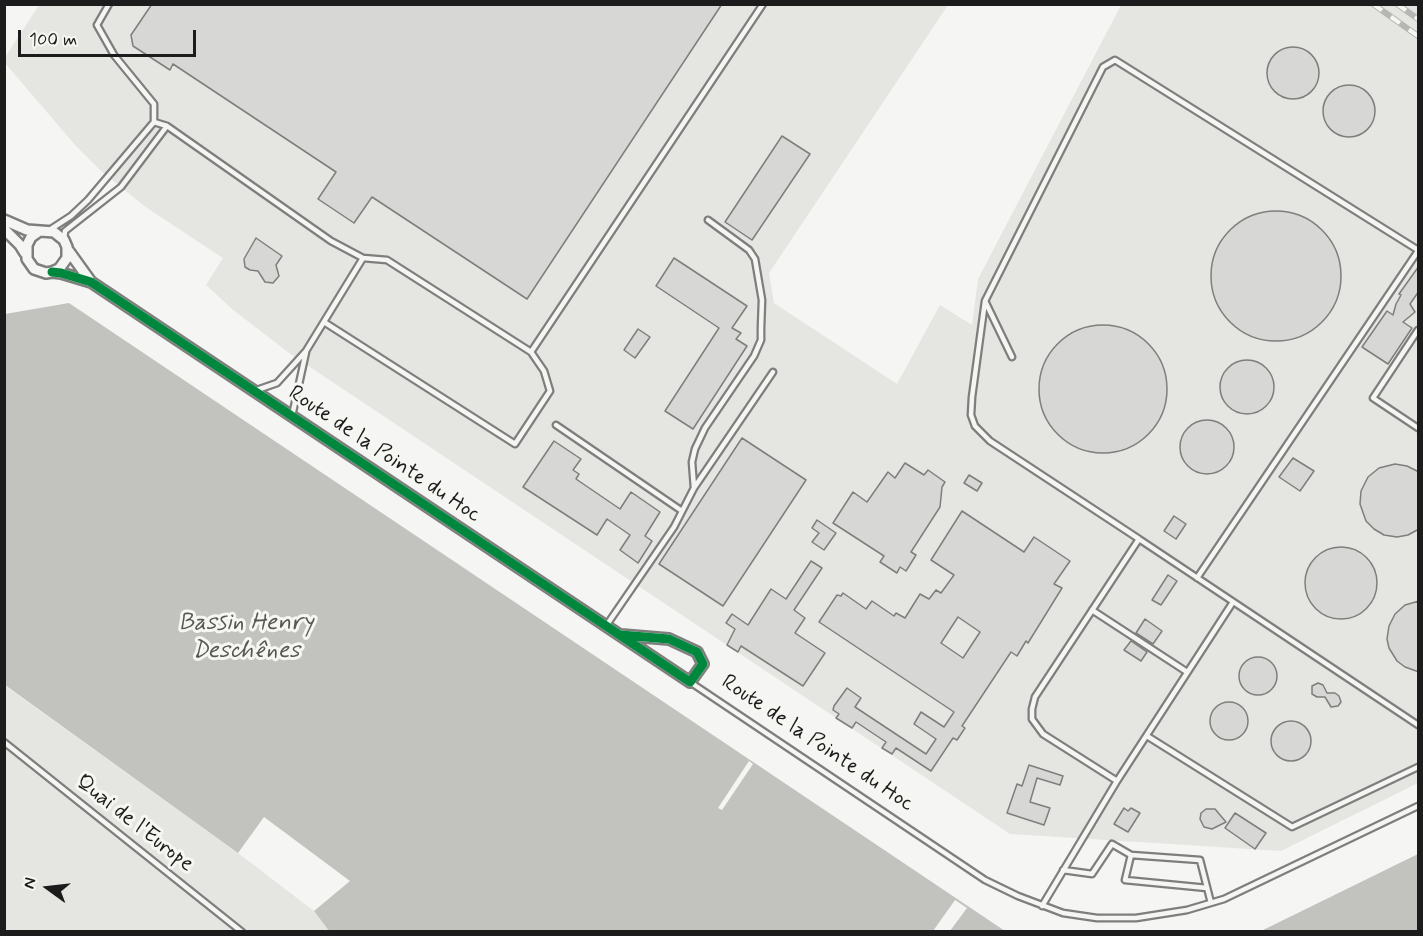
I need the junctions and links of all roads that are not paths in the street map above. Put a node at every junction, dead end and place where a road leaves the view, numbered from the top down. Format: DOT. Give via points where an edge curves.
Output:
graph roads {
  1 [pos="109,4"];
  2 [pos="763,4"];
  3 [pos="154,122"];
  4 [pos="167,126"];
  5 [pos="4,220"];
  6 [pos="708,220"];
  7 [pos="4,229"];
  8 [pos="43,232"];
  9 [pos="64,240"];
  10 [pos="68,250"];
  11 [pos="1418,250"];
  12 [pos="25,253"];
  13 [pos="363,258"];
  14 [pos="52,272"];
  15 [pos="91,282"];
  16 [pos="985,301"];
  17 [pos="324,322"];
  18 [pos="1419,330"];
  19 [pos="306,351"];
  20 [pos="531,352"];
  21 [pos="1012,357"];
  22 [pos="773,372"];
  23 [pos="254,391"];
  24 [pos="292,416"];
  25 [pos="556,425"];
  26 [pos="1419,428"];
  27 [pos="694,488"];
  28 [pos="682,511"];
  29 [pos="1139,539"];
  30 [pos="1197,578"];
  31 [pos="1233,602"];
  32 [pos="1092,610"];
  33 [pos="606,626"];
  34 [pos="621,635"];
  35 [pos="1187,672"];
  36 [pos="690,682"];
  37 [pos="1419,725"];
  38 [pos="1147,736"];
  39 [pos="4,742"];
  40 [pos="1419,766"];
  41 [pos="1117,781"];
  42 [pos="1419,806"];
  43 [pos="1131,855"];
  44 [pos="1064,870"];
  45 [pos="1207,888"];
  46 [pos="1211,903"];
  47 [pos="1042,906"];
  48 [pos="242,932"];
  1 -- 3 [label="lane" via="97,25 114,55 154,104"];
  2 -- 20 [label="lane"];
  3 -- 4 [label="lane"];
  3 -- 8 [label="lane" via="88,200 71,216"];
  4 -- 9 [label="lane" via="121,187 65,231"];
  4 -- 13 [label="lane" via="331,241"];
  5 -- 8 [label="street"];
  6 -- 27 [label="lane" via="749,250 755,259 762,300 761,340 695,449"];
  7 -- 12 [label="street"];
  8 -- 9 [label="street" via="54,232"];
  8 -- 12 [label="street" via="31,237"];
  9 -- 10 [label="street"];
  10 -- 14 [label="street" via="64,264"];
  10 -- 15 [label="street, Route de la Pointe du Hoc"];
  11 -- 16 [label="lane" via="1115,60 1102,67"];
  11 -- 30 [label="lane"];
  12 -- 14 [label="street" via="34,269"];
  13 -- 17 [label="lane"];
  13 -- 20 [label="lane" via="387,260"];
  14 -- 15 [label="street, Route de la Pointe du Hoc"];
  15 -- 23 [label="street, Route de la Pointe du Hoc"];
  16 -- 21 [label="lane"];
  16 -- 29 [label="lane" via="972,398 975,426 990,441"];
  17 -- 19 [label="lane"];
  17 -- 20 [label="lane" via="515,444 550,392 544,371"];
  18 -- 26 [label="lane" via="1373,398"];
  19 -- 23 [label="lane" via="277,383"];
  19 -- 24 [label="lane"];
  22 -- 27 [label="lane"];
  23 -- 24 [label="street, Route de la Pointe du Hoc"];
  24 -- 33 [label="street, Route de la Pointe du Hoc"];
  25 -- 28 [label="lane"];
  27 -- 28 [label="lane"];
  28 -- 33 [label="lane"];
  29 -- 30 [label="lane"];
  29 -- 32 [label="lane"];
  30 -- 31 [label="lane"];
  31 -- 35 [label="lane"];
  31 -- 37 [label="lane"];
  32 -- 35 [label="lane"];
  32 -- 41 [label="lane" via="1035,697 1032,718 1043,734"];
  33 -- 34 [label="street, Route de la Pointe du Hoc"];
  34 -- 36 [label="street, Route de la Pointe du Hoc"];
  34 -- 36 [label="street" via="669,639 697,652 703,664"];
  35 -- 38 [label="lane"];
  36 -- 47 [label="lane, Route de la Pointe du Hoc" via="985,879"];
  38 -- 40 [label="lane" via="1292,827"];
  38 -- 41 [label="lane"];
  39 -- 48 [label="lane, Quai de l'Europe"];
  41 -- 44 [label="lane"];
  42 -- 46 [label="lane, Route de la Pointe du Hoc"];
  43 -- 44 [label="lane" via="1112,844 1092,874"];
  43 -- 45 [label="lane" via="1200,860"];
  43 -- 45 [label="lane" via="1125,880"];
  44 -- 47 [label="lane"];
  45 -- 46 [label="lane"];
  46 -- 47 [label="lane, Route de la Pointe du Hoc" via="1136,918 1097,918"];
}
